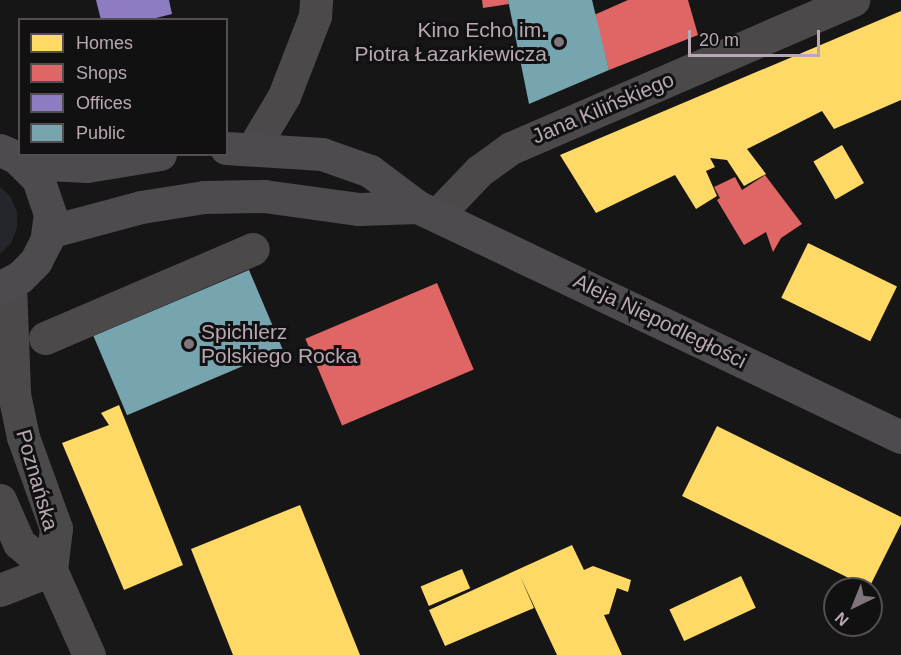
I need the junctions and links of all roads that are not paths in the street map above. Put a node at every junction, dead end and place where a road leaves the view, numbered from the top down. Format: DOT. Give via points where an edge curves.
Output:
graph roads {
  1 [pos="316,0"];
  2 [pos="853,0"];
  3 [pos="240,148"];
  4 [pos="12,156"];
  5 [pos="148,156"];
  6 [pos="428,211"];
  7 [pos="48,232"];
  8 [pos="253,249"];
  9 [pos="5,285"];
  10 [pos="45,338"];
  11 [pos="901,436"];
  12 [pos="0,500"];
  13 [pos="51,570"];
  14 [pos="0,590"];
  15 [pos="88,655"];
  1 -- 3 [label="street" via="315,16 284,96"];
  2 -- 6 [label="street, Jana Kilińskiego" via="512,148"];
  3 -- 6 [label="main road, Aleja Niepodległości" via="322,154 370,171"];
  4 -- 5 [label="main road" via="87,166"];
  4 -- 7 [label="main road" via="38,179 50,214"];
  6 -- 7 [label="main road, Aleja Niepodległości" via="359,209 264,196 204,197 141,207"];
  6 -- 11 [label="main road, Aleja Niepodległości"];
  7 -- 9 [label="main road" via="36,261"];
  8 -- 10 [label="street"];
  9 -- 13 [label="street, Poznańska" via="14,394 32,466 56,528"];
  12 -- 13 [label="street, Poznańska" via="19,543"];
  13 -- 14 [label="street"];
  13 -- 15 [label="street, Poznańska"];
}
